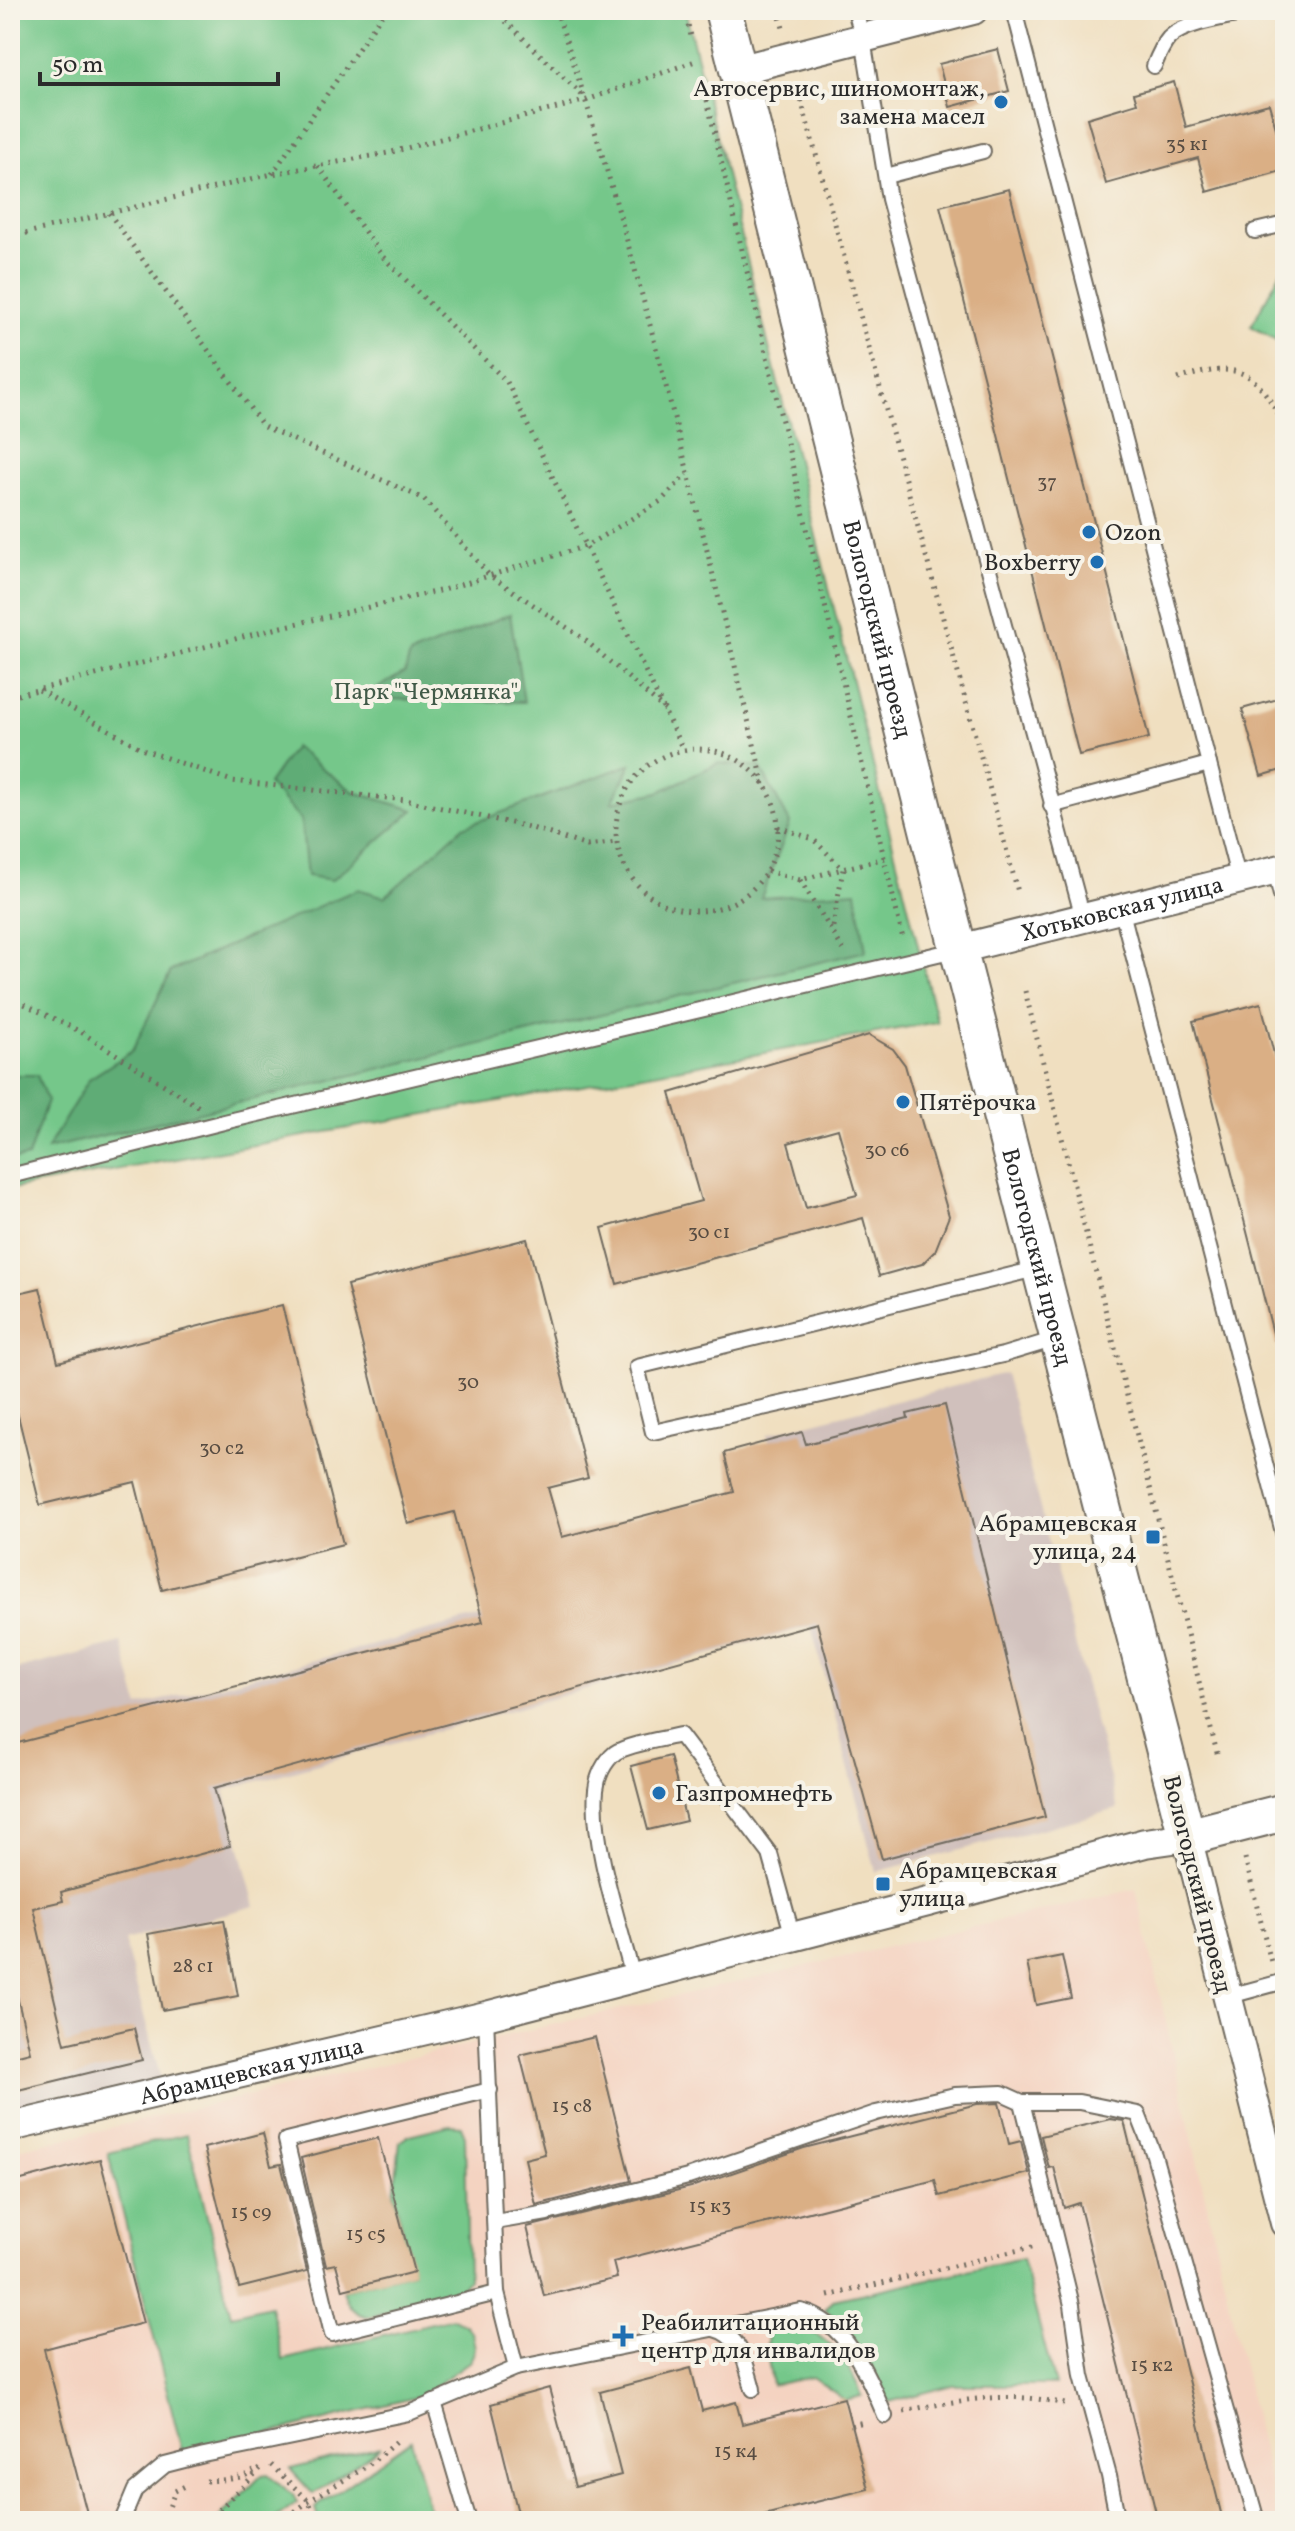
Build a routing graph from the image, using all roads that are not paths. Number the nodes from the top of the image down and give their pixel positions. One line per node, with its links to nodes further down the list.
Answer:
1 (723, 10): 8 (street, Вологодский проезд)
2 (855, 10): 6 (lane)
3 (973, 10): 6 (street)
4 (1014, 10): 13 (lane)
5 (1261, 10): 7 (lane)
6 (863, 39): 8 (street); 10 (lane)
7 (1154, 66)
8 (738, 70): 20 (street, Вологодский проезд)
9 (983, 151): 10 (lane)
10 (886, 176): 14 (lane)
11 (1285, 224): 12 (lane)
12 (1255, 231)
13 (1209, 764): 14 (lane); 16 (lane)
14 (1051, 806): 19 (lane)
15 (1280, 870): 16 (street, Хотьковская улица); 18 (lane)
16 (1239, 880): 17 (street, Хотьковская улица)
17 (1121, 908): 19 (street, Хотьковская улица); 24 (lane)
18 (1285, 911)
19 (1083, 918): 20 (street, Хотьковская улица)
20 (959, 949): 21 (lane); 22 (street, Вологодский проезд)
21 (10, 1176)
22 (1040, 1268): 23 (street, Вологодский проезд); 23 (lane)
23 (1059, 1338): 26 (street, Вологодский проезд)
24 (1285, 1540)
25 (1285, 1812): 26 (street, Абрамцевская улица)
26 (1187, 1837): 27 (street, Абрамцевская улица); 30 (street, Вологодский проезд)
27 (793, 1937): 28 (street, Абрамцевская улица); 28 (lane)
28 (633, 1977): 31 (street, Абрамцевская улица)
29 (1281, 1982): 30 (lane)
30 (1226, 1997): 35 (street, Вологодский проезд)
31 (486, 2016): 32 (lane); 34 (street, Абрамцевская улица)
32 (490, 2090): 36 (lane); 37 (lane)
33 (1022, 2102): 36 (lane); 47 (lane); 48 (lane)
34 (10, 2127)
35 (1284, 2213)
36 (495, 2222): 37 (lane)
37 (497, 2293): 41 (lane)
38 (754, 2320): 39 (lane); 40 (lane); 44 (lane)
39 (714, 2329): 40 (lane); 41 (lane)
40 (741, 2351): 42 (lane)
41 (516, 2368): 43 (lane)
42 (753, 2389)
43 (434, 2402): 45 (lane); 46 (lane)
44 (885, 2416)
45 (122, 2521)
46 (469, 2521)
47 (1118, 2521)
48 (1257, 2521)

